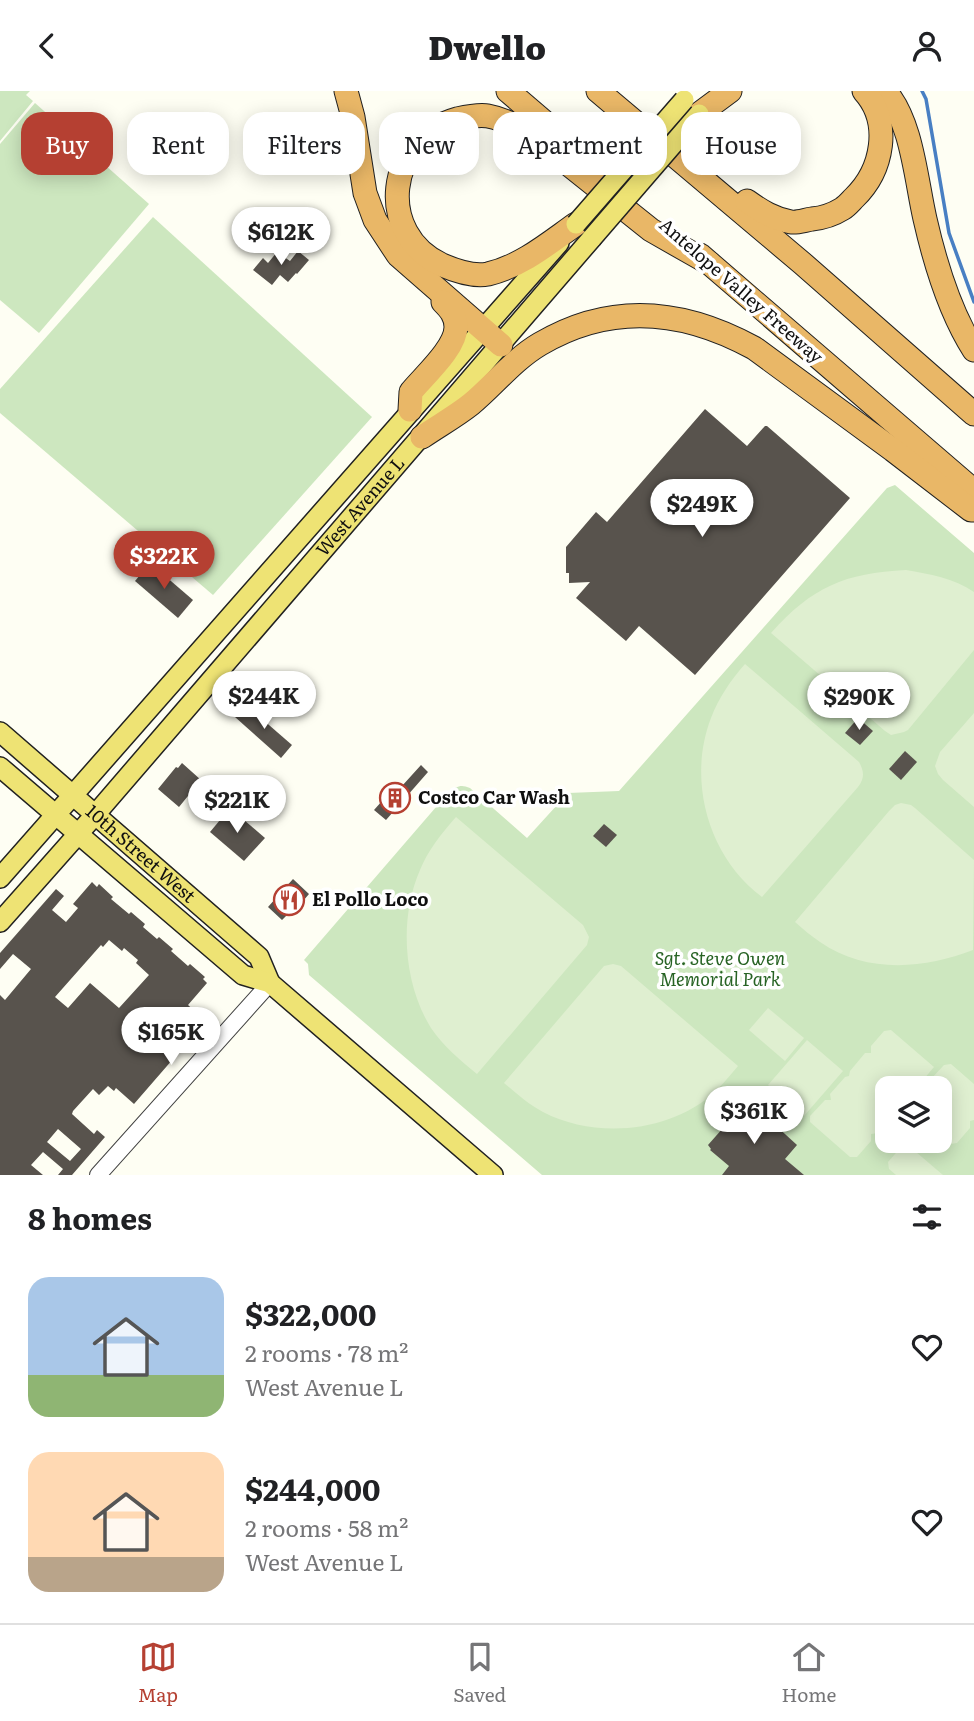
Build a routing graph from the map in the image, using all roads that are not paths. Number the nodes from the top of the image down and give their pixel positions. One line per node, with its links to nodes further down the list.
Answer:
1 (346, 91): 12 (highway)
2 (509, 91): 11 (highway, Antelope Valley Freeway)
3 (598, 91): 16 (highway)
4 (607, 91): 7 (highway)
5 (719, 91): 9 (main road, West Avenue L)
6 (730, 91): 9 (highway)
7 (864, 91)
8 (885, 91): 14 (highway)
9 (692, 102): 10 (main road, West Avenue L, bridge)
10 (584, 231): 11 (highway); 13 (main road, West Avenue L)
11 (709, 263): 18 (highway, Antelope Valley Freeway)
12 (432, 285): 13 (highway); 15 (highway)
13 (492, 337): 15 (main road, West Avenue L); 17 (main road, West Avenue L)
14 (974, 350)
15 (410, 410): 22 (main road, West Avenue L)
16 (974, 414)
17 (422, 437): 19 (highway); 24 (main road, West Avenue L)
18 (974, 491)
19 (974, 510)
20 (0, 732): 22 (main road, 10th Street West)
21 (0, 767): 23 (main road, 10th Street West)
22 (72, 796): 23 (main road, West Avenue L); 24 (main road, 10th Street West)
23 (55, 814): 25 (main road, 10th Street West); 26 (main road, West Avenue L)
24 (94, 816): 25 (main road, West Avenue L); 28 (main road, 10th Street West)
25 (78, 834): 27 (main road, West Avenue L); 28 (main road, 10th Street West)
26 (0, 878)
27 (0, 922)
28 (270, 982): 29 (street); 30 (main road, 10th Street West)
29 (98, 1175)
30 (493, 1175)

